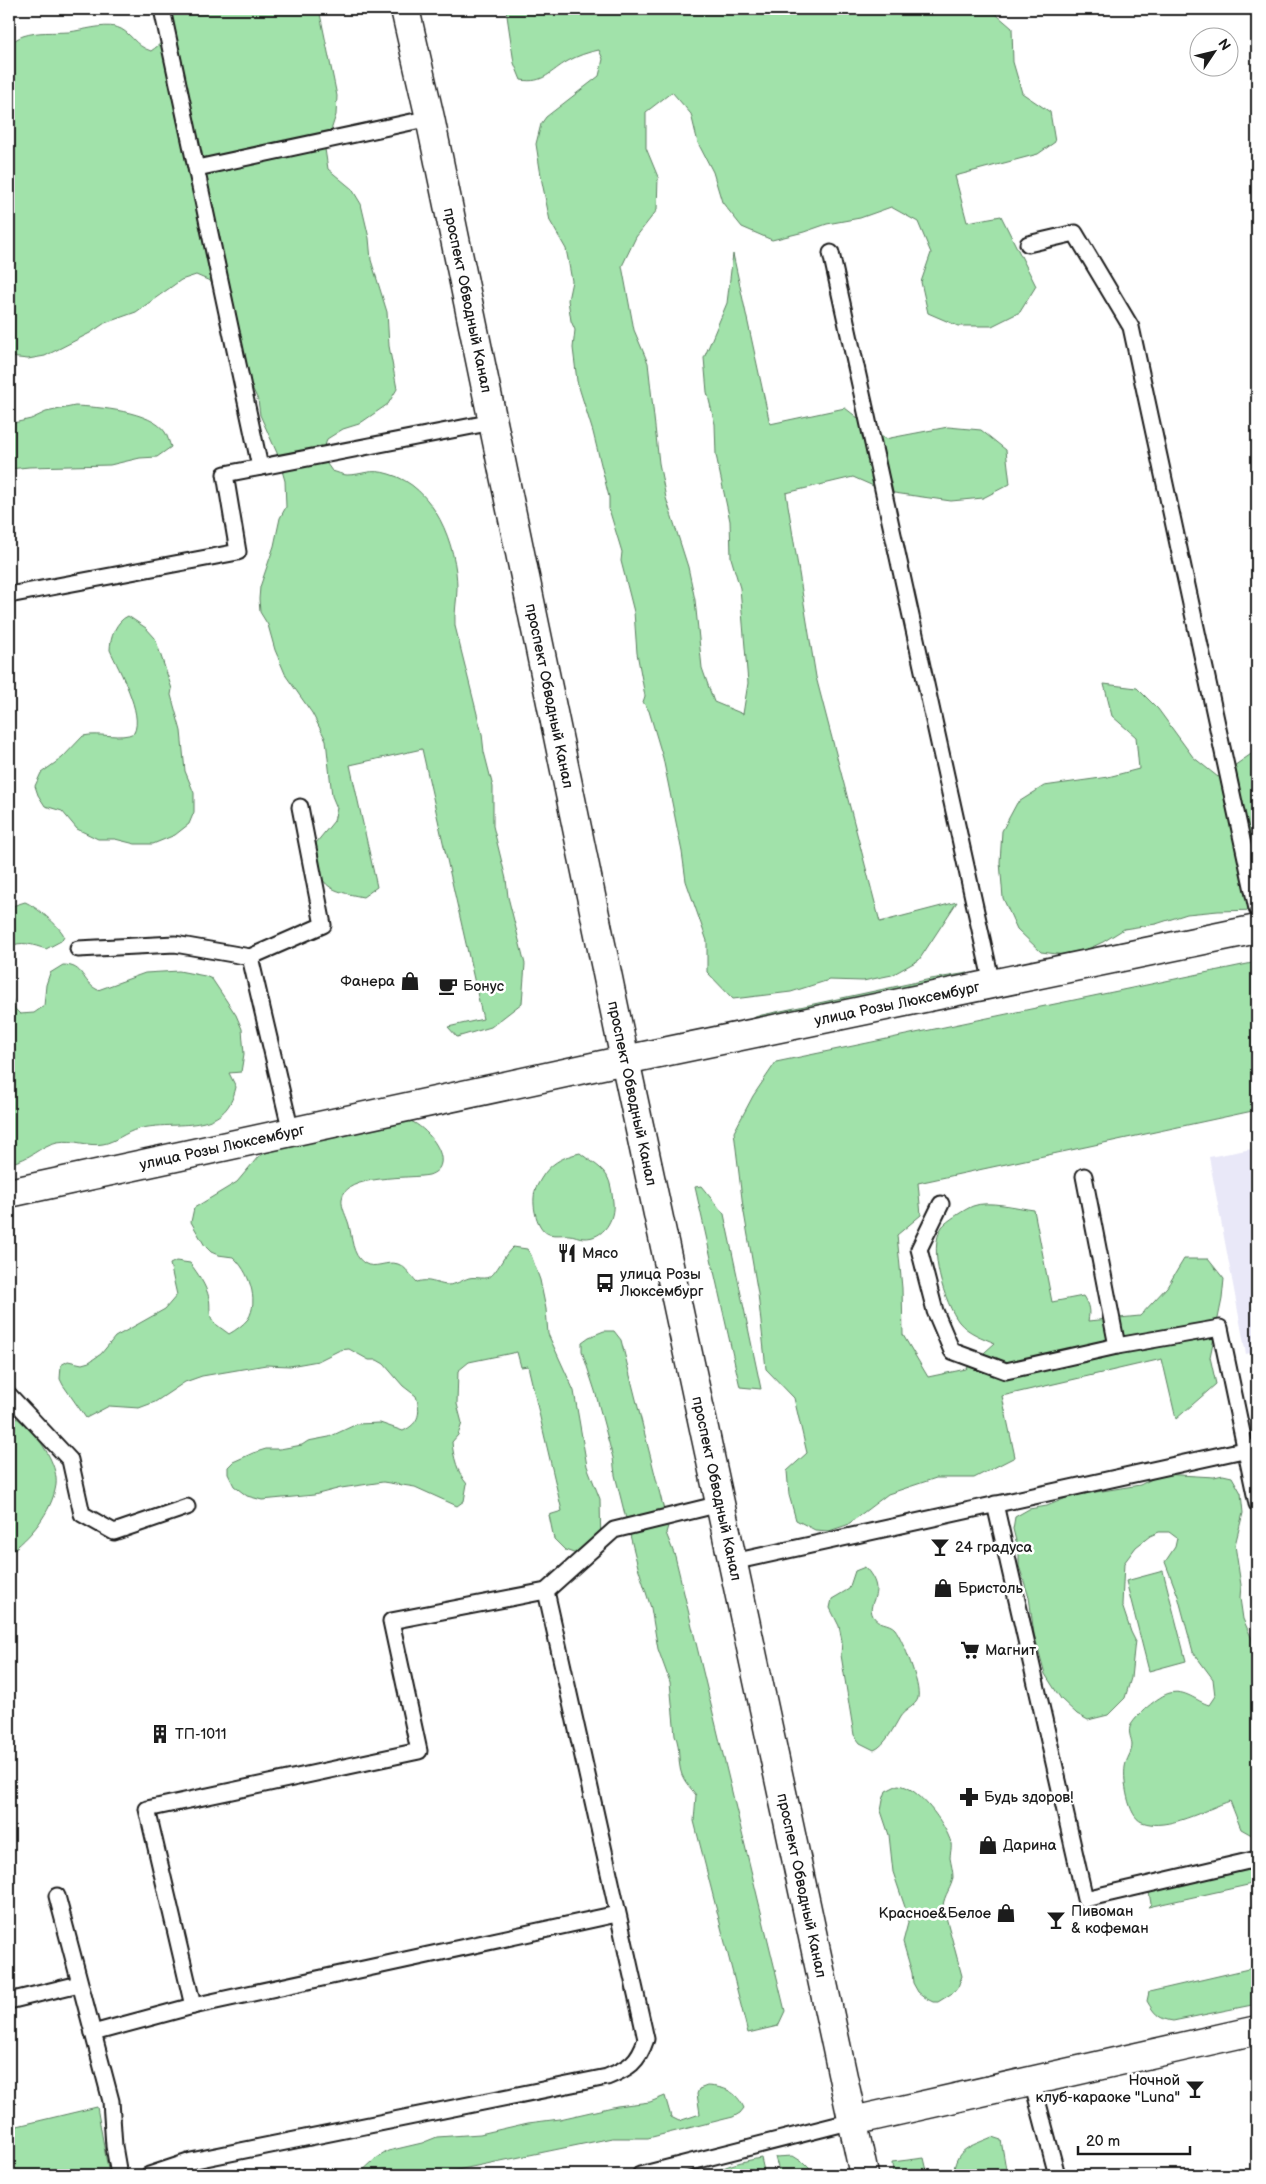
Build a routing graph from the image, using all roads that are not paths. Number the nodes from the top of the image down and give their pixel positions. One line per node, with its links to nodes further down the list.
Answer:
1 (162, 9): 4 (lane)
2 (405, 9): 3 (main road, проспект Обводный Канал)
3 (430, 118): 4 (lane); 7 (main road, проспект Обводный Канал)
4 (197, 168): 8 (lane)
5 (1028, 244): 11 (lane)
6 (831, 253): 15 (lane)
7 (493, 422): 8 (lane); 16 (main road, проспект Обводный Канал)
8 (260, 467): 9 (lane)
9 (9, 595)
10 (300, 807): 14 (lane)
11 (1257, 910)
12 (1257, 929): 15 (main road, улица Розы Люксембург)
13 (78, 949): 14 (lane)
14 (250, 957): 17 (lane)
15 (992, 984): 16 (main road, улица Розы Люксембург)
16 (625, 1060): 17 (main road, улица Розы Люксембург); 24 (main road, проспект Обводный Канал)
17 (290, 1132): 19 (main road, улица Розы Люксембург)
18 (1084, 1176): 21 (lane)
19 (9, 1192)
20 (941, 1204): 21 (lane)
21 (1117, 1346): 23 (lane)
22 (9, 1395): 27 (lane)
23 (1252, 1448): 25 (lane); 26 (lane)
24 (720, 1504): 28 (main road, проспект Обводный Канал); 29 (lane)
25 (995, 1504): 28 (lane); 30 (lane)
26 (1257, 1504)
27 (187, 1507)
28 (732, 1562): 39 (main road, проспект Обводный Канал)
29 (546, 1592): 32 (lane); 35 (lane)
30 (1257, 1859)
31 (57, 1896): 33 (lane)
32 (617, 1914): 35 (lane); 42 (lane)
33 (79, 1984): 34 (lane); 37 (lane)
34 (9, 2001)
35 (193, 2006): 37 (lane)
36 (1257, 2030): 38 (main road)
37 (93, 2033): 41 (lane)
38 (1032, 2081): 39 (main road); 45 (lane)
39 (853, 2121): 40 (lane); 44 (main road, проспект Обводный Канал)
40 (660, 2173): 43 (lane)
41 (119, 2175)
42 (150, 2175)
43 (640, 2175)
44 (864, 2175)
45 (1057, 2175)

